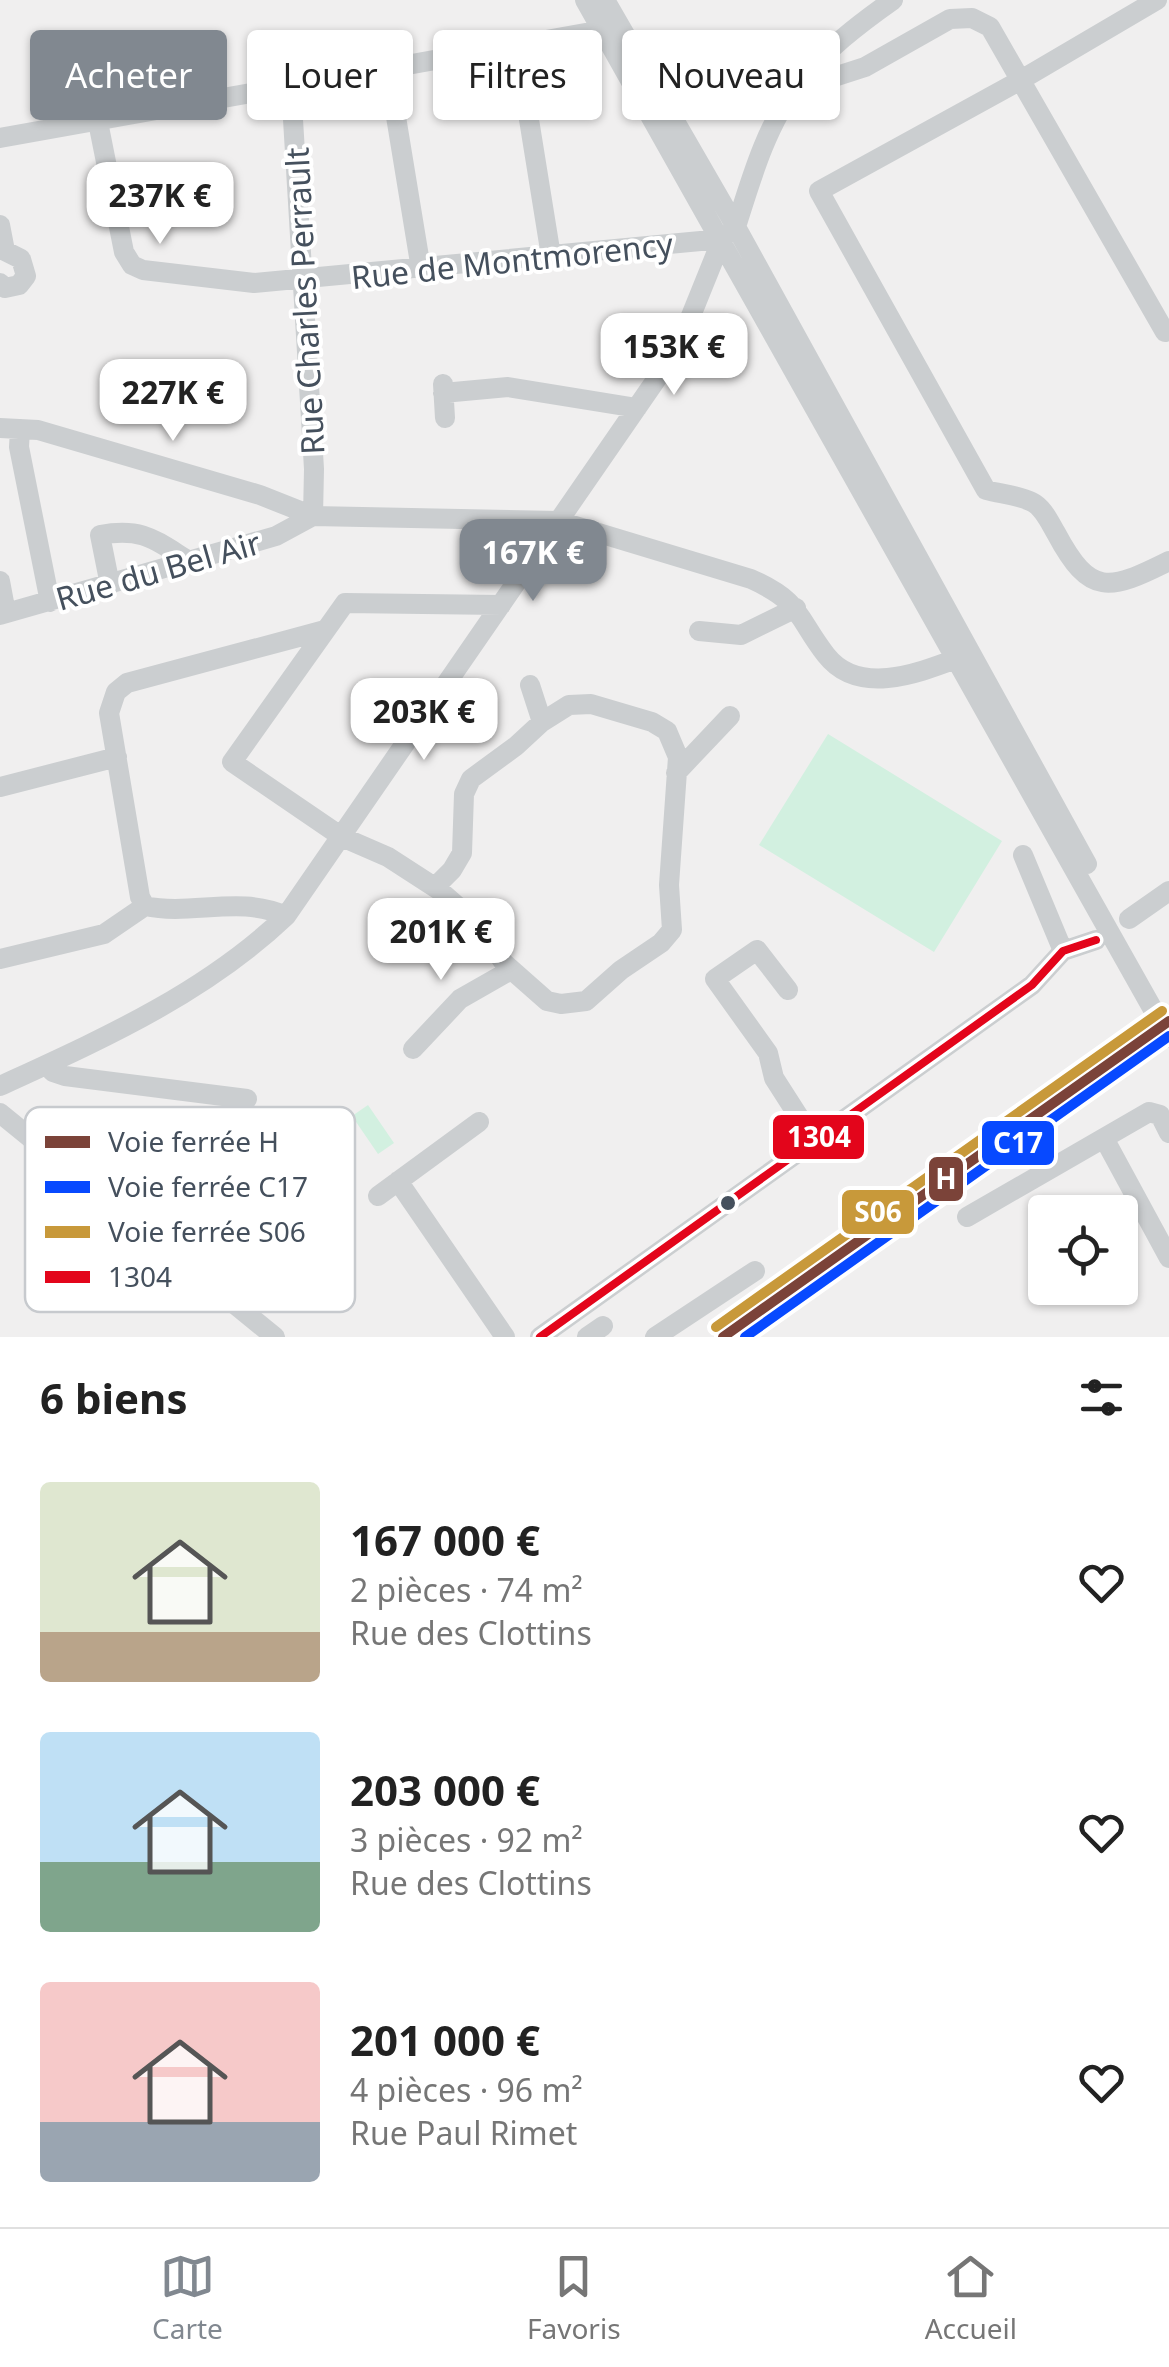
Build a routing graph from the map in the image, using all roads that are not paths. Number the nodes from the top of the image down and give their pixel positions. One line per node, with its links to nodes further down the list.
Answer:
1 (585, 0): 5 (street)
2 (604, 0): 14 (street)
3 (893, 0): 15 (street)
4 (1158, 0): 7 (street)
5 (602, 30): 16 (street)
6 (840, 74): 7 (street)
7 (1020, 80): 23 (street); 29 (street)
8 (247, 94): 12 (street)
9 (293, 120): 21 (street, Rue Charles Perrault)
10 (397, 120): 20 (street)
11 (529, 120): 19 (street)
12 (98, 122): 13 (street); 21 (street, Rue de Montmorency)
13 (0, 138)
14 (707, 176): 15 (street); 16 (street)
15 (752, 177): 16 (street)
16 (731, 223): 19 (street, Rue de Montmorency); 24 (street); 39 (street); 58 (street)
17 (0, 225): 18 (street)
18 (3, 254): 22 (street)
19 (551, 256): 20 (street, Rue de Montmorency)
20 (421, 269): 21 (street, Rue de Montmorency)
21 (303, 280): 27 (street, Rue Charles Perrault)
22 (0, 283)
23 (1168, 334)
24 (637, 408): 25 (street); 28 (street)
25 (446, 418)
26 (10, 429): 27 (street); 33 (street)
27 (313, 516): 28 (street); 30 (street, Rue du Bel Air)
28 (558, 521): 34 (street); 35 (street)
29 (1169, 561)
30 (189, 562): 32 (street, Rue du Bel Air); 32 (street)
31 (0, 581): 36 (street)
32 (110, 585): 33 (street, Rue du Bel Air)
33 (50, 602): 36 (street, Rue du Bel Air)
34 (501, 605): 37 (street); 46 (street)
35 (796, 608): 38 (street); 39 (street)
36 (3, 614)
37 (326, 630): 43 (street); 46 (street)
38 (698, 631)
39 (956, 659): 58 (street)
40 (530, 685): 42 (street)
41 (730, 716): 44 (street)
42 (542, 722): 44 (street); 48 (street)
43 (116, 757): 45 (street); 50 (street)
44 (676, 773): 56 (street)
45 (0, 787)
46 (342, 837): 48 (street); 51 (street)
47 (1023, 855): 54 (street)
48 (435, 887): 56 (street)
49 (1169, 890): 52 (street)
50 (145, 906): 51 (street); 55 (street)
51 (286, 916): 62 (street)
52 (1129, 919)
53 (1096, 940): 54 (street)
54 (1063, 951): 70 (street)
55 (0, 959)
56 (511, 970): 61 (street)
57 (788, 990): 70 (street)
58 (1150, 993): 59 (street); 60 (street)
59 (1169, 1015)
60 (1169, 1038)
61 (413, 1049)
62 (46, 1064): 63 (street); 64 (street)
63 (0, 1086)
64 (247, 1099)
65 (0, 1112): 67 (street)
66 (480, 1122): 71 (street)
67 (25, 1132)
68 (1169, 1133): 69 (street)
69 (1104, 1140): 73 (street); 74 (street)
70 (815, 1142): 79 (street)
71 (398, 1181): 72 (street); 78 (street)
72 (378, 1196)
73 (967, 1218)
74 (1169, 1258)
75 (755, 1271): 80 (street)
76 (255, 1330): 77 (street)
77 (276, 1337)
78 (506, 1337)
79 (540, 1337)
80 (655, 1337)

